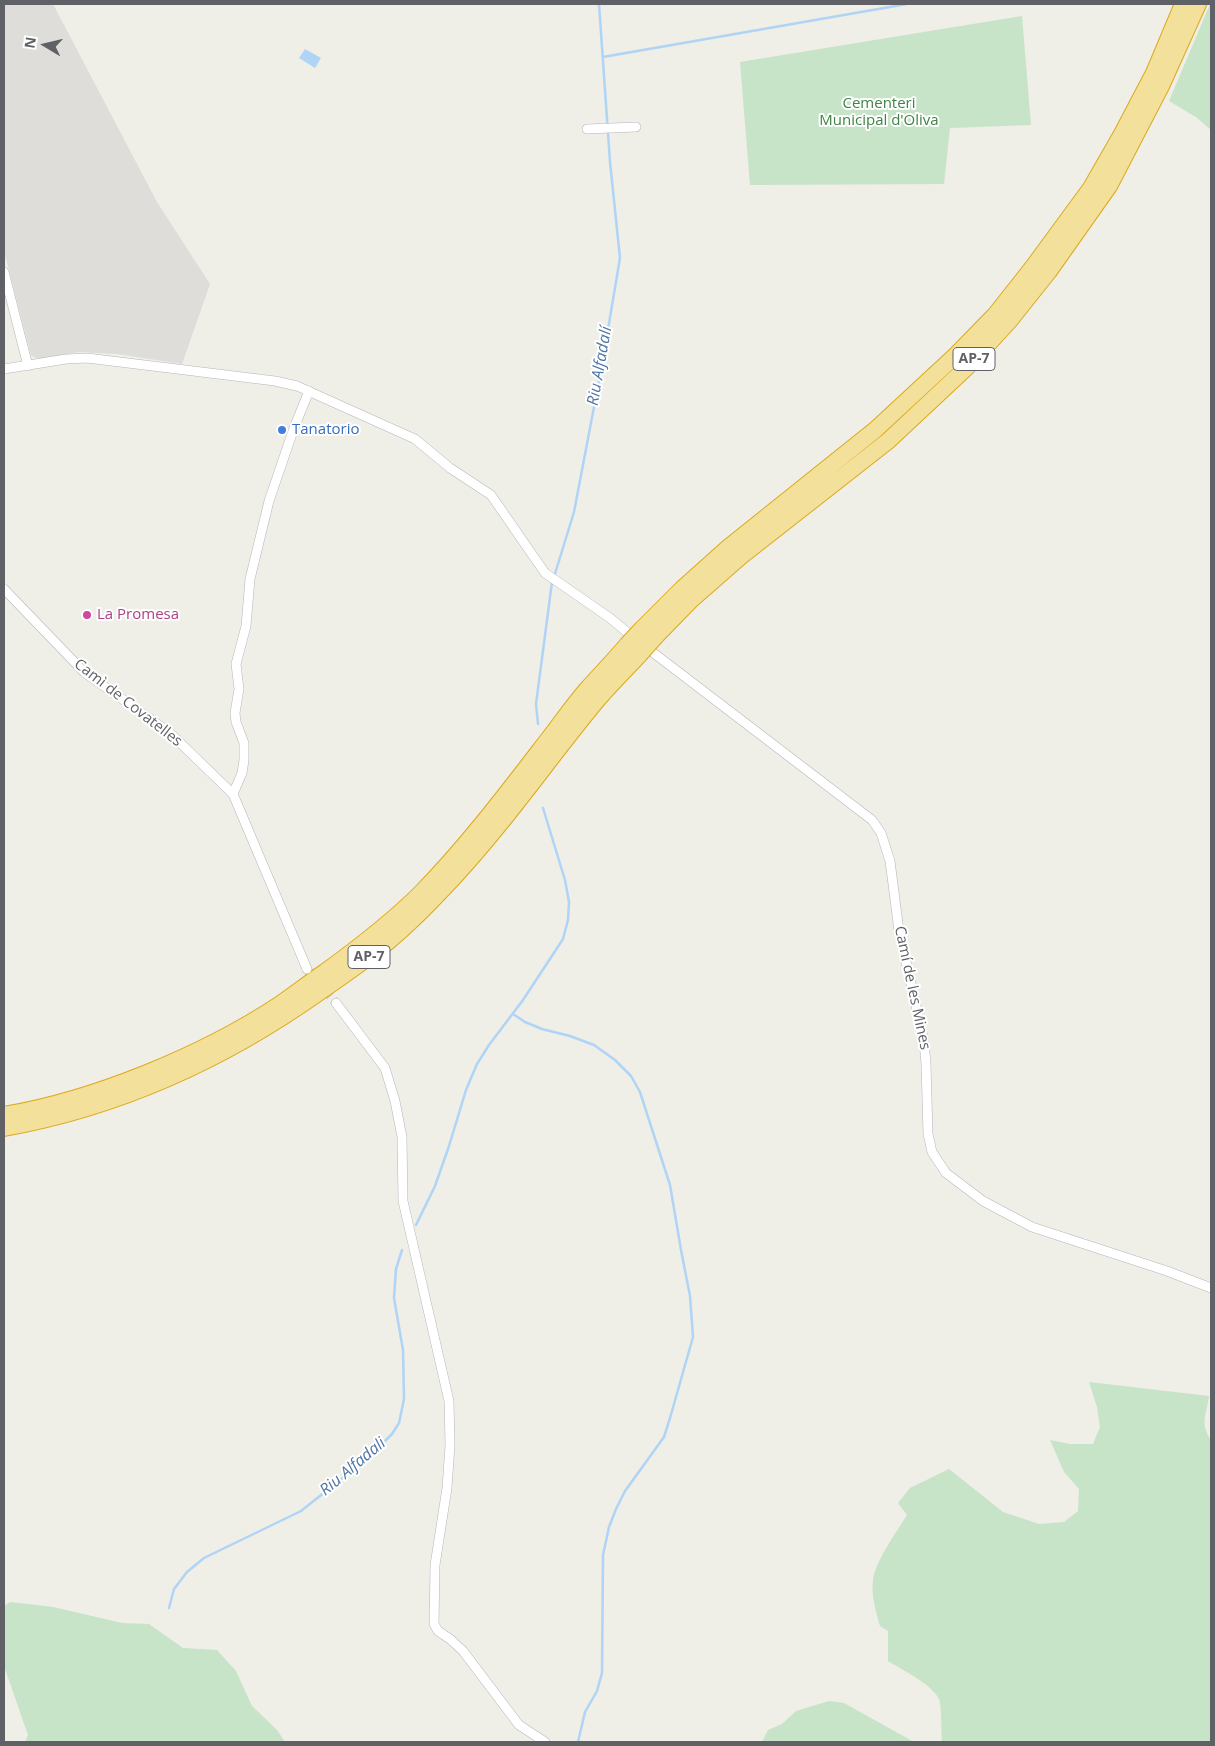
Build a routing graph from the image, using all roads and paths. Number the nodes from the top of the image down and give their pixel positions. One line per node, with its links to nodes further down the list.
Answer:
1 (1183, 4): 10 (highway, AP-7)
2 (1198, 4): 10 (highway, AP-7)
3 (636, 127): 4 (street)
4 (591, 129)
5 (4, 272): 6 (street)
6 (28, 366): 7 (street); 8 (street)
7 (4, 369)
8 (309, 391): 10 (street, Camí de les Mines); 11 (street)
9 (4, 589): 11 (street, Camì de Covatelles)
10 (641, 642): 14 (highway, AP-7); 15 (highway, AP-7); 16 (street, Camí de les Mines)
11 (233, 794): 12 (street)
12 (307, 969)
13 (336, 1003): 17 (street)
14 (4, 1115)
15 (4, 1128)
16 (1211, 1288)
17 (544, 1742)

